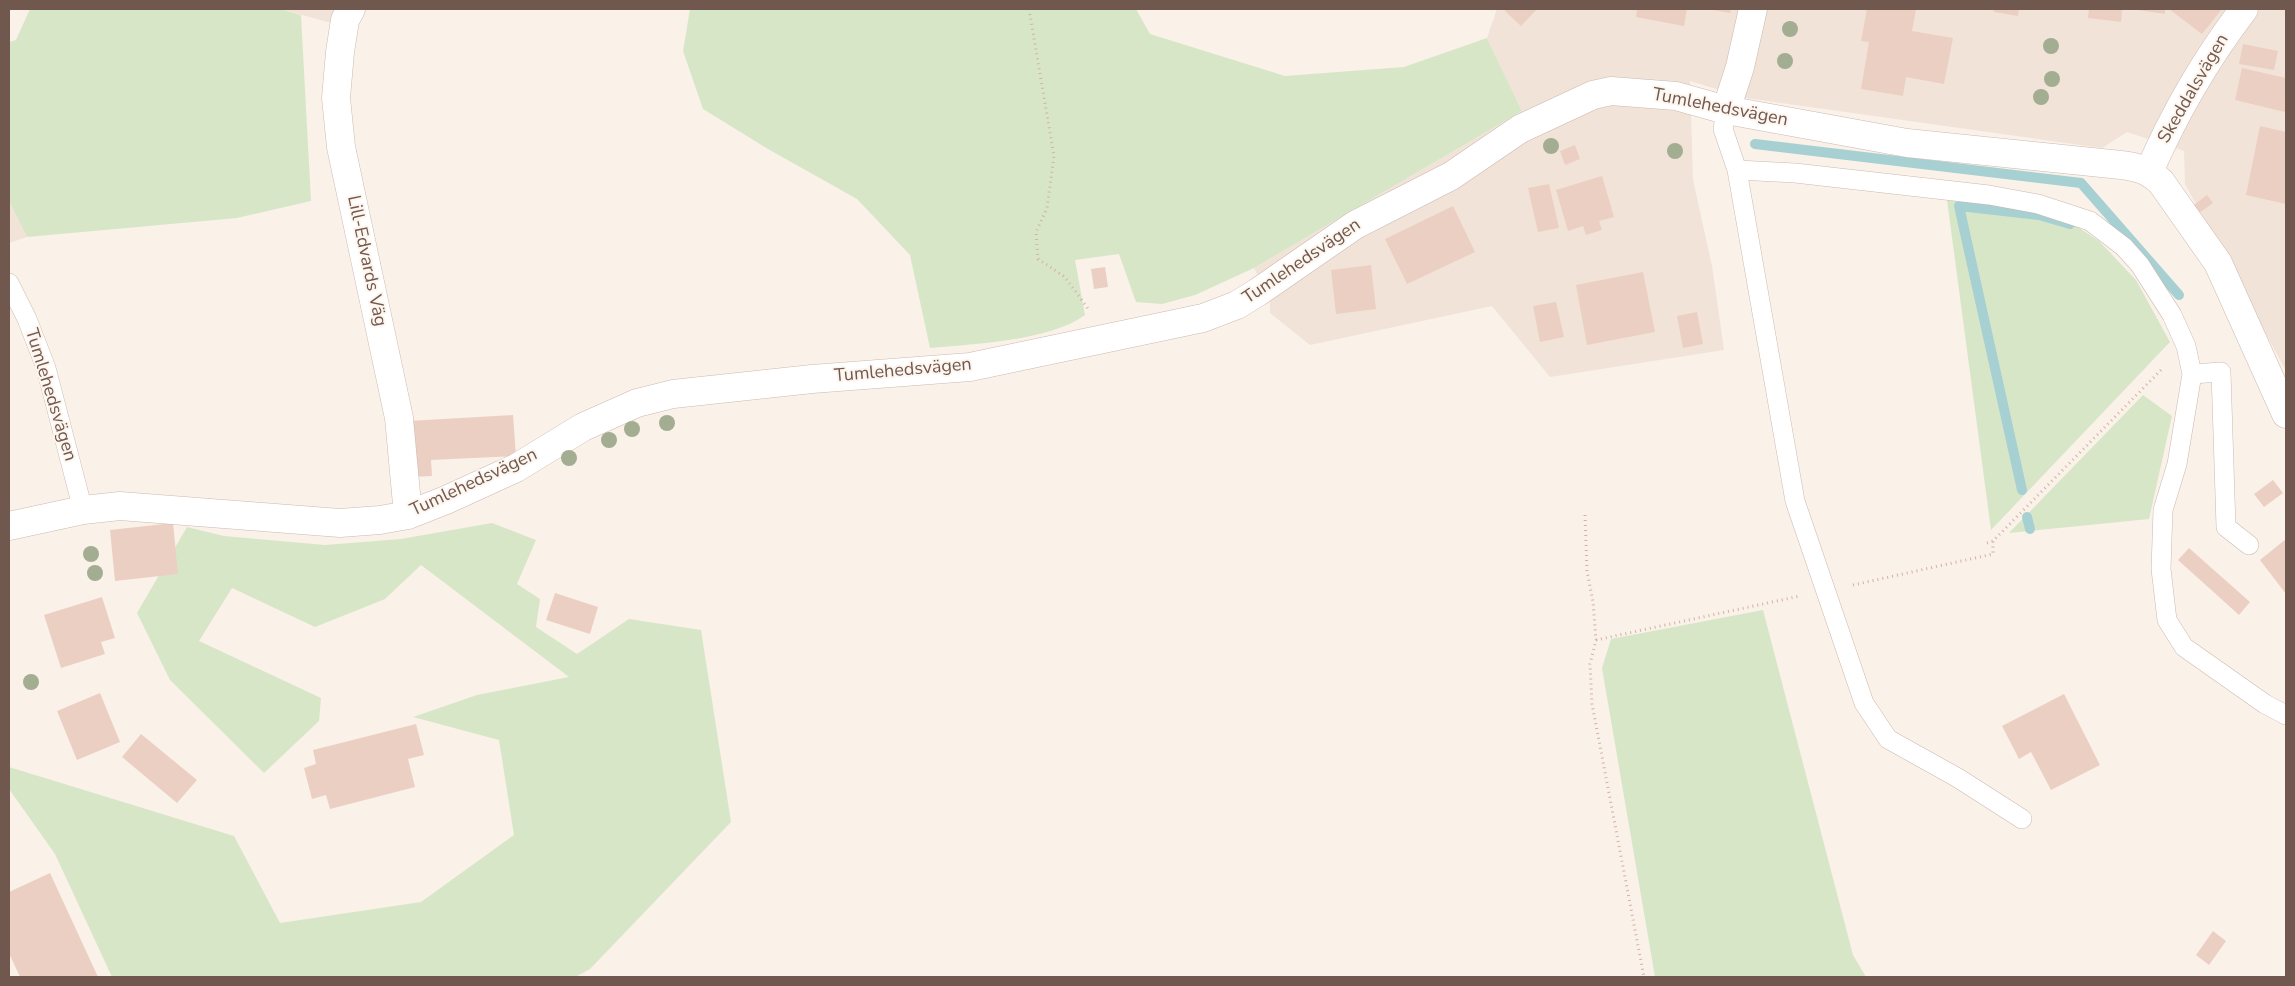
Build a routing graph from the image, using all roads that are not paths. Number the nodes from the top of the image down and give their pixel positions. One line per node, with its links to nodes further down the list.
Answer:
1 (351, 9): 11 (street, Lill-Edvards Väg)
2 (1753, 9): 4 (street)
3 (2244, 9): 6 (street, Skeddalsvägen)
4 (1726, 110): 5 (lane); 6 (street, Tumlehedsvägen); 11 (street, Tumlehedsvägen)
5 (1737, 170): 8 (lane); 15 (lane)
6 (2149, 172): 9 (street)
7 (9, 283): 10 (lane, Tumlehedsvägen)
8 (2192, 374): 13 (lane); 14 (lane)
9 (2286, 414)
10 (83, 510): 11 (street, Tumlehedsvägen); 12 (street, Tumlehedsvägen)
11 (408, 515)
12 (9, 526)
13 (2249, 545)
14 (2286, 715)
15 (2022, 819)

